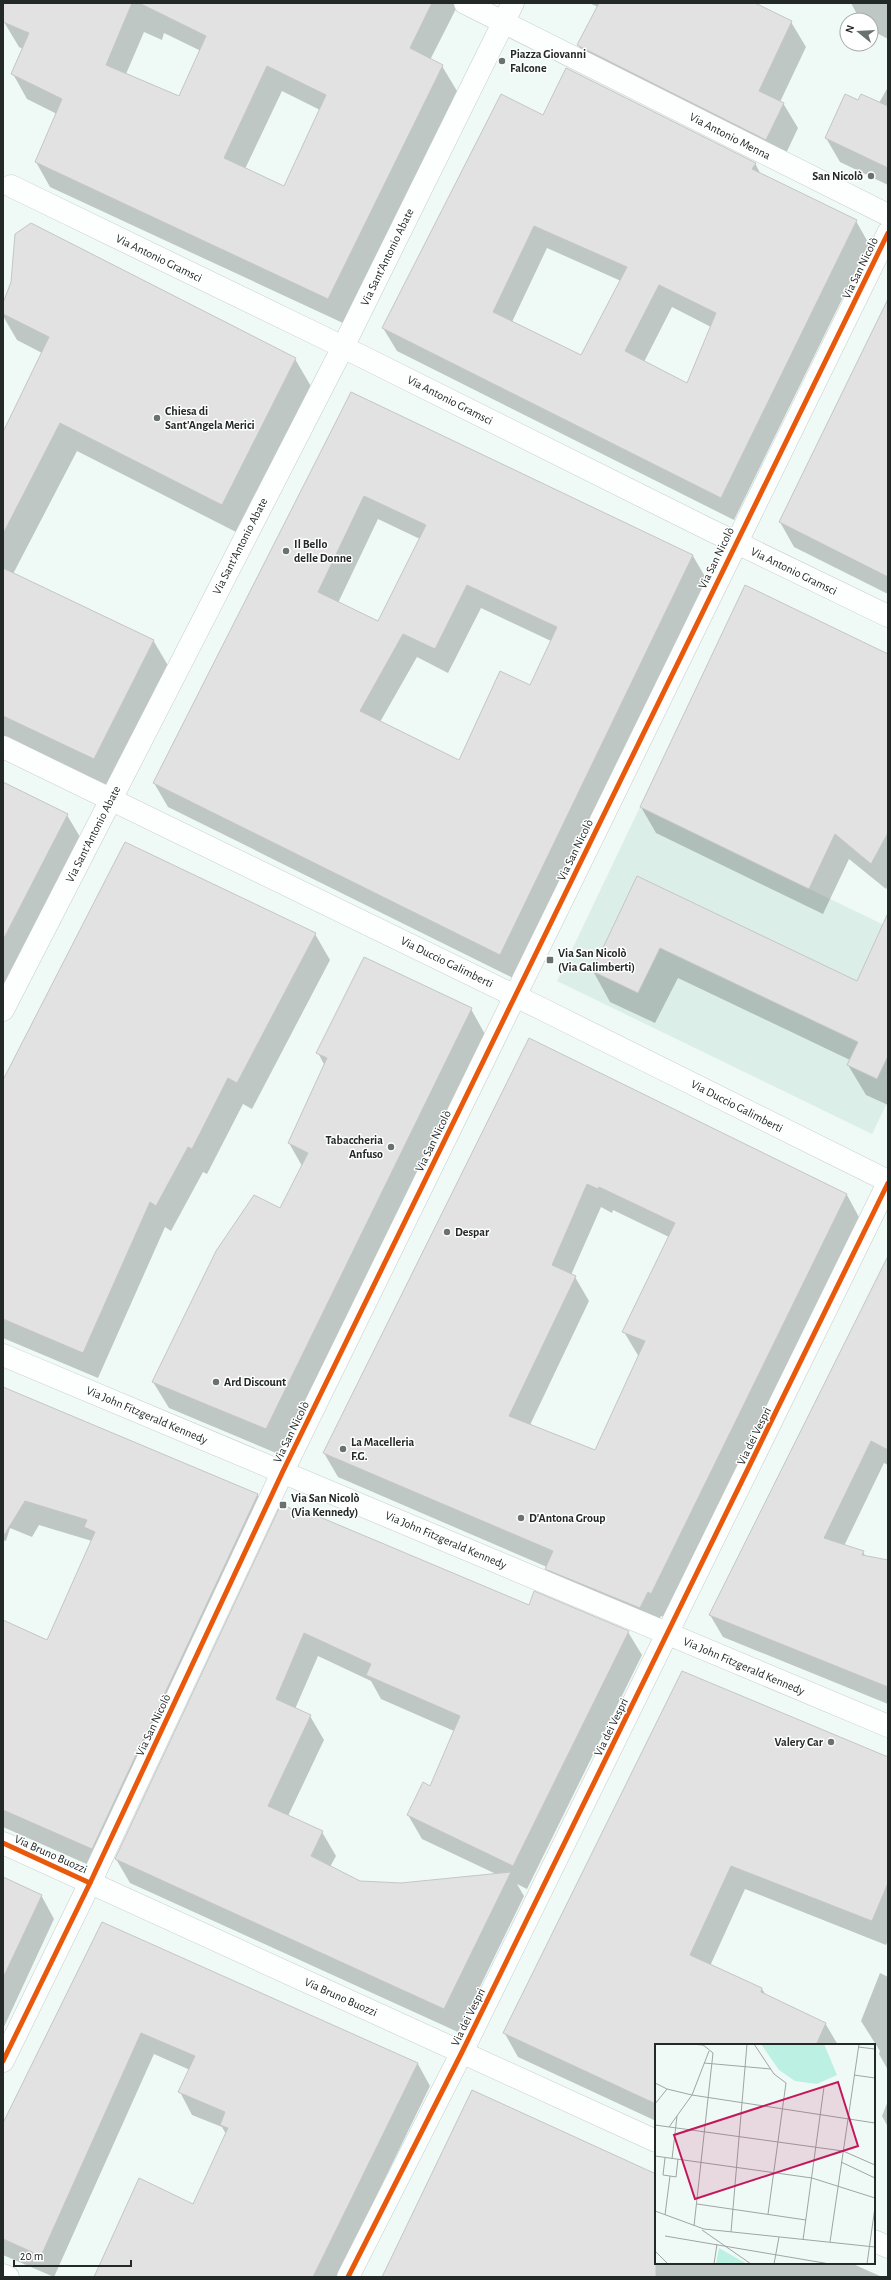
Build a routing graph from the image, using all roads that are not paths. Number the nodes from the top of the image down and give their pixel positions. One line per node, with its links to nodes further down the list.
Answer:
1 (465, 3): 3 (street, Via Antonio Menna)
2 (513, 3): 3 (street, Via Sant'Antonio Abate)
3 (503, 22): 5 (street, Via Antonio Menna); 7 (street, Via Sant'Antonio Abate)
4 (11, 186): 7 (street, Via Antonio Gramsci)
5 (888, 215)
6 (888, 233): 8 (street, Via San Nicolò)
7 (343, 347): 8 (street, Via Antonio Gramsci); 11 (street, Via Sant'Antonio Abate)
8 (735, 542): 9 (street, Via Antonio Gramsci); 12 (street, Via San Nicolò)
9 (888, 616)
10 (3, 747): 11 (street, Via Duccio Galimberti)
11 (110, 799): 12 (street, Via Duccio Galimberti); 13 (street, Via Sant'Antonio Abate)
12 (516, 996): 14 (street, Via Duccio Galimberti); 16 (street, Via San Nicolò)
13 (3, 1010)
14 (888, 1182): 17 (street, Via dei Vespri)
15 (3, 1355): 16 (street, Via John Fitzgerald Kennedy)
16 (283, 1471): 17 (street, Via John Fitzgerald Kennedy); 20 (street, Via San Nicolò)
17 (668, 1634): 18 (street, Via John Fitzgerald Kennedy); 21 (street, Via dei Vespri)
18 (888, 1726)
19 (3, 1843): 20 (street, Via Bruno Buozzi)
20 (90, 1883): 21 (street, Via Bruno Buozzi); 22 (street, Via San Nicolò)
21 (462, 2052): 23 (street, Via Bruno Buozzi); 28 (street, Via dei Vespri)
22 (3, 2062)
23 (655, 2141)
24 (875, 2241): 25 (street)
25 (888, 2247)
26 (3, 2275): 27 (street)
27 (8, 2277)
28 (348, 2277)

